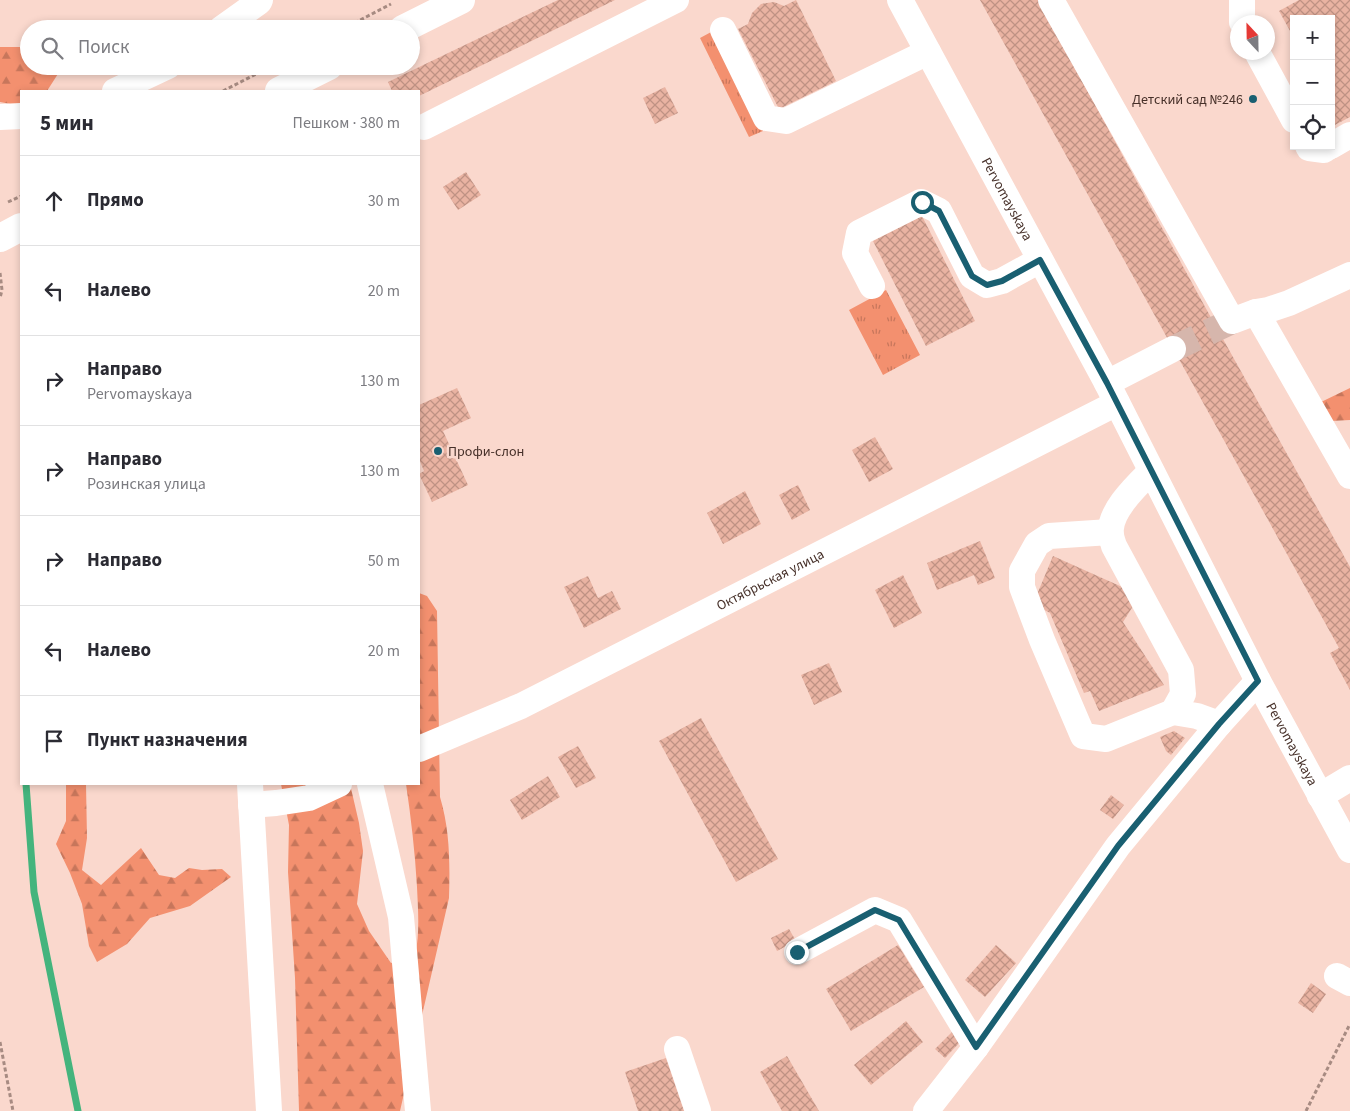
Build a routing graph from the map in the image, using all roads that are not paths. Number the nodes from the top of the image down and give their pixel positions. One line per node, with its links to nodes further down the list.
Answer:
1 (233, 0): 9 (street)
2 (260, 0): 10 (street)
3 (461, 0): 11 (main road)
4 (676, 0): 22 (street)
5 (900, 0): 13 (street, Pervomayskaya)
6 (1051, 0): 30 (street)
7 (1242, 0): 8 (street)
8 (1242, 15)
9 (226, 20)
10 (234, 20)
11 (420, 21)
12 (723, 30): 13 (street)
13 (928, 52): 27 (street, Pervomayskaya)
14 (1260, 60): 19 (street)
15 (149, 75): 18 (street)
16 (294, 75): 17 (main road)
17 (271, 81)
18 (117, 90)
19 (1290, 113)
20 (20, 116): 21 (street)
21 (0, 117)
22 (424, 127)
23 (1350, 135): 24 (street)
24 (1335, 144)
25 (20, 228): 26 (main road)
26 (0, 238)
27 (1040, 260): 29 (street); 32 (street, Pervomayskaya)
28 (1350, 275): 30 (street)
29 (872, 286)
30 (1256, 312): 33 (street)
31 (1173, 349): 32 (street, Октябрьская улица)
32 (1112, 393): 34 (street, Pervomayskaya); 40 (street, Октябрьская улица)
33 (1340, 437): 35 (street)
34 (1151, 471): 36 (street); 37 (street, Pervomayskaya)
35 (1350, 476)
36 (1110, 532): 38 (street); 38 (street)
37 (1258, 681): 39 (street); 45 (street, Pervomayskaya)
38 (1173, 712): 39 (street)
39 (1219, 724): 48 (street)
40 (420, 749)
41 (1350, 778): 45 (street)
42 (337, 785): 44 (street)
43 (370, 785): 51 (street)
44 (250, 794): 50 (street)
45 (1320, 796): 46 (street, Pervomayskaya)
46 (1350, 850)
47 (797, 952): 48 (street)
48 (976, 1047): 53 (street)
49 (677, 1049): 52 (street)
50 (269, 1111)
51 (418, 1111)
52 (698, 1111)
53 (926, 1111)

